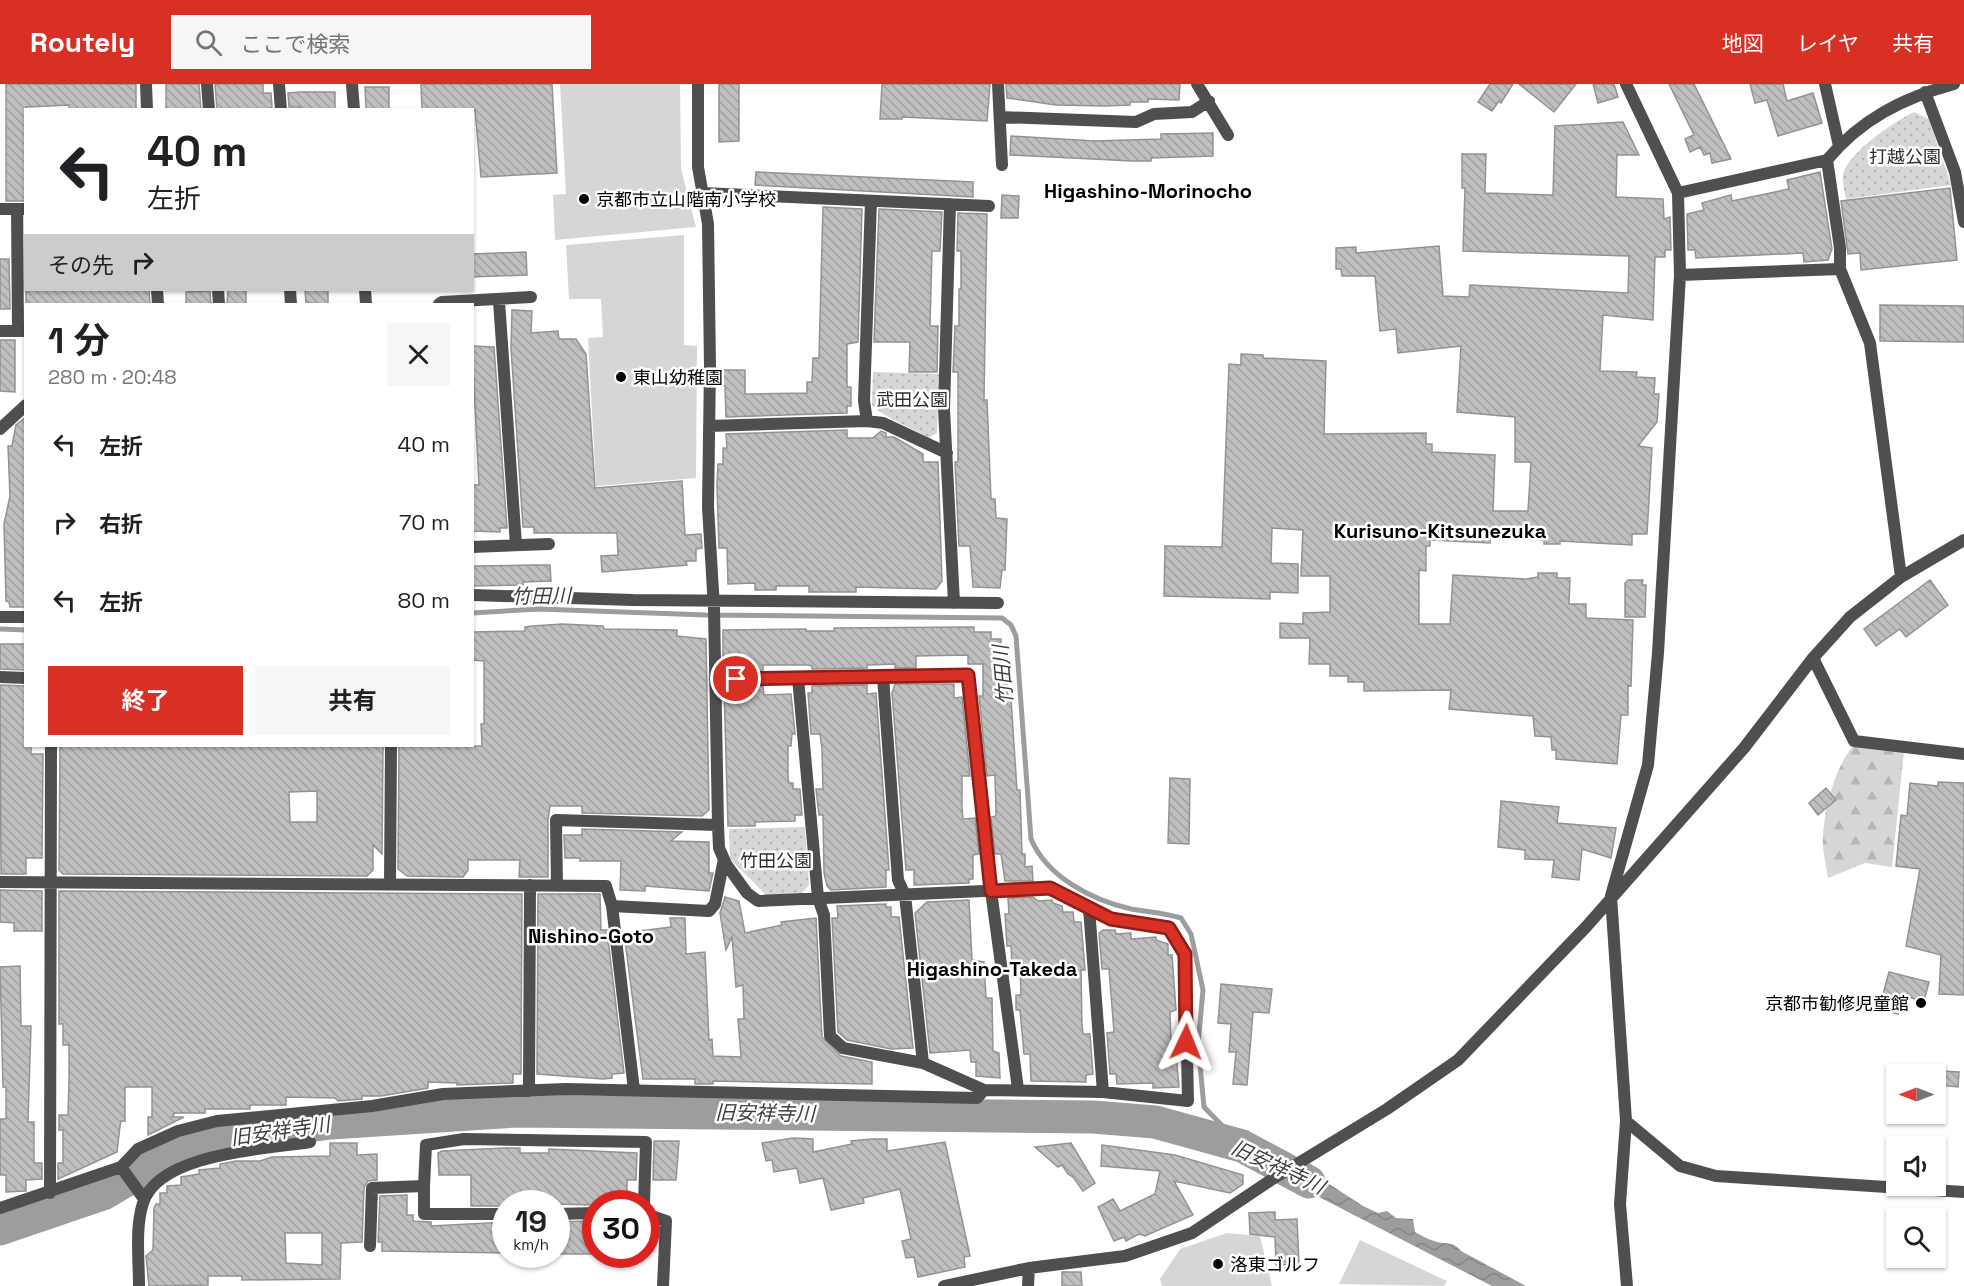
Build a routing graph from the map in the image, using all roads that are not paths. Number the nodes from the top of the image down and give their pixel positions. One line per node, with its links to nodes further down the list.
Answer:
1 (146, 84): 13 (street)
2 (207, 84): 14 (street)
3 (279, 84): 15 (street)
4 (352, 84): 16 (street)
5 (698, 84): 22 (street)
6 (998, 84): 17 (street)
7 (1197, 84): 12 (street)
8 (1626, 84): 23 (street)
9 (1825, 84): 19 (street)
10 (1954, 84): 11 (street)
11 (1925, 92): 19 (street); 29 (street)
12 (1209, 101): 17 (street); 18 (street)
13 (147, 108)
14 (209, 108)
15 (280, 108)
16 (354, 108)
17 (1000, 117): 21 (street)
18 (1228, 135)
19 (1839, 146): 20 (street)
20 (1827, 160): 23 (street); 30 (street)
21 (1002, 165)
22 (702, 193): 24 (street); 39 (street)
23 (1678, 193): 31 (street)
24 (871, 201): 25 (street); 38 (street)
25 (950, 204): 26 (street); 41 (street)
26 (988, 206)
27 (0, 209): 28 (street)
28 (21, 209): 36 (street)
29 (1964, 222)
30 (1840, 269): 31 (street); 46 (street)
31 (1680, 275): 71 (street)
32 (531, 297): 33 (street)
33 (499, 300): 34 (street); 44 (street)
34 (440, 303)
35 (0, 331): 36 (street)
36 (22, 331)
37 (24, 407): 40 (street)
38 (867, 421): 39 (street); 41 (street)
39 (709, 426): 50 (street)
40 (0, 429)
41 (947, 453): 48 (street)
42 (1964, 540): 46 (street)
43 (549, 544): 44 (street)
44 (516, 545): 45 (street)
45 (474, 547)
46 (1901, 577): 53 (street)
47 (474, 595): 50 (street)
48 (954, 603): 49 (street); 50 (street)
49 (998, 603)
50 (714, 604): 58 (street)
51 (0, 617): 52 (street)
52 (24, 617)
53 (1813, 658): 61 (street); 71 (street)
54 (0, 677): 56 (street)
55 (883, 677): 57 (street); 69 (street); 70 (street)
56 (24, 678)
57 (798, 678): 58 (street); 72 (street)
58 (715, 679): 62 (street)
59 (51, 747): 65 (street)
60 (391, 747): 66 (street)
61 (1964, 754)
62 (717, 825): 63 (street); 68 (street)
63 (724, 859): 72 (street); 73 (street)
64 (0, 882): 65 (street)
65 (51, 882): 66 (street); 87 (street)
66 (390, 884): 67 (street)
67 (530, 885): 68 (street); 79 (street)
68 (557, 886): 73 (street)
69 (991, 891): 70 (street); 74 (street); 76 (street)
70 (904, 895): 72 (street); 75 (street)
71 (1611, 896): 81 (street); 93 (street)
72 (818, 898): 75 (street)
73 (612, 906): 77 (street)
74 (1089, 908): 80 (street); 80 (street)
75 (923, 1063): 78 (street)
76 (1018, 1089): 78 (street); 80 (street)
77 (634, 1090): 78 (street); 79 (street)
78 (984, 1090)
79 (529, 1091): 83 (street)
80 (1103, 1092)
81 (1626, 1121): 86 (street); 98 (street)
82 (310, 1143): 88 (street)
83 (122, 1168): 87 (street); 88 (street)
84 (424, 1186): 85 (street); 90 (street); 92 (street)
85 (644, 1190)
86 (1964, 1192)
87 (50, 1193): 89 (street)
88 (144, 1199): 94 (street)
89 (0, 1208)
90 (492, 1214)
91 (660, 1219): 95 (street)
92 (370, 1246)
93 (1029, 1269): 96 (street); 97 (street)
94 (139, 1286)
95 (663, 1286)
96 (944, 1286)
97 (1028, 1286)
98 (1627, 1286)

